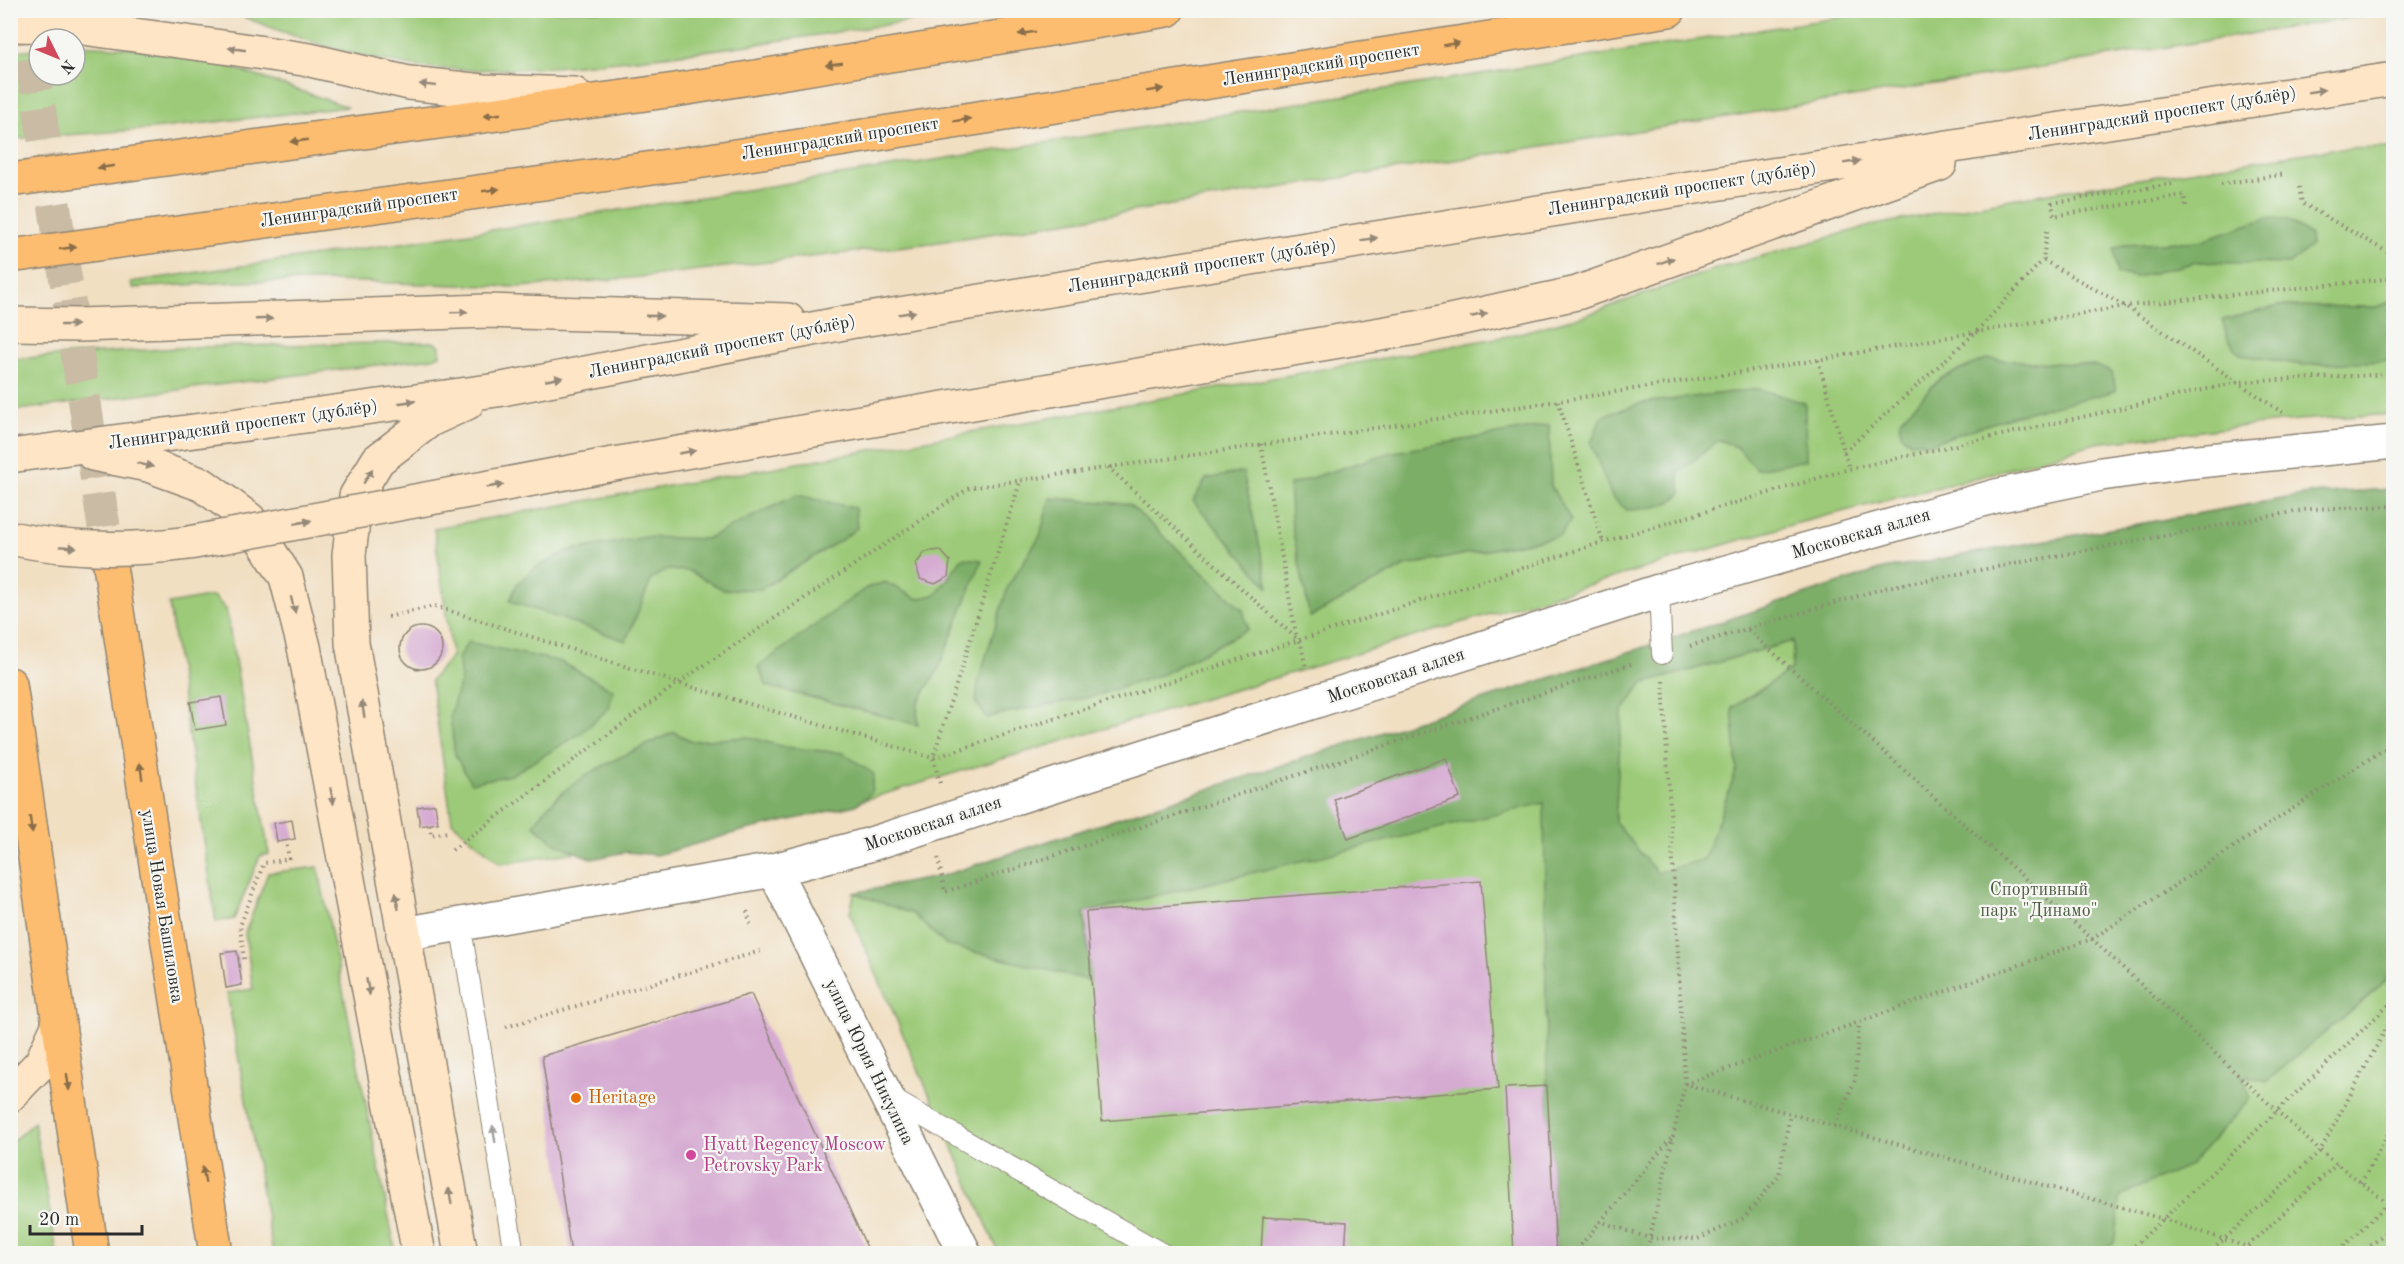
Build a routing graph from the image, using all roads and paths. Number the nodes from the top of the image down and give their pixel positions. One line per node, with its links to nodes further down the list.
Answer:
1 (1167, 10): 5 (main road, one-way to 5)
2 (1669, 10): 14 (main road, Ленинградский проспект, one-way to 2)
3 (10, 25): 5 (main road, one-way to 3)
4 (2394, 79): 6 (main road, Ленинградский проспект (дублёр), one-way to 4)
5 (675, 90): 8 (main road, one-way to 8)
6 (2029, 134): 19 (main road, Ленинградский проспект (дублёр), one-way to 6); 36 (main road, one-way to 6, bridge)
7 (2285, 174): 10 (path)
8 (10, 180)
9 (2172, 184): 12 (path)
10 (2222, 184)
11 (2299, 187): 15 (path)
12 (2186, 206)
13 (2047, 231): 16 (path)
14 (10, 256)
15 (2394, 256)
16 (2043, 260): 18 (path); 21 (path)
17 (2394, 278): 18 (path)
18 (2125, 306): 21 (path); 24 (path)
19 (849, 322): 20 (main road, one-way to 19); 25 (main road, Ленинградский проспект (дублёр), one-way to 19)
20 (10, 324)
21 (1975, 333): 22 (path); 31 (path)
22 (1818, 360): 26 (path); 31 (path)
23 (2394, 374): 24 (path)
24 (2239, 382): 27 (path); 34 (path)
25 (497, 390): 30 (main road, Ленинградский проспект (дублёр), one-way to 25); 58 (main road, one-way to 25)
26 (1558, 401): 29 (path); 37 (path)
27 (2290, 418)
28 (2394, 442): 39 (street, Московская аллея)
29 (1261, 444): 33 (path); 42 (path)
30 (67, 449): 32 (main road, Ленинградский проспект (дублёр)); 88 (main road, one-way to 88)
31 (1844, 452): 34 (path)
32 (10, 456)
33 (1108, 466): 35 (path); 42 (path)
34 (1849, 469): 37 (path)
35 (1021, 478): 45 (path); 48 (path)
36 (10, 538)
37 (1603, 542): 42 (path)
38 (109, 559): 87 (main road, улица Новая Башиловка, one-way to 38)
39 (1659, 591): 43 (lane); 54 (street, Московская аллея)
40 (388, 617): 45 (path)
41 (1747, 629): 59 (path)
42 (1297, 639): 44 (path); 48 (path)
43 (1662, 654): 67 (path)
44 (1308, 674)
45 (678, 683): 48 (path); 53 (path)
46 (10, 684): 65 (main road, one-way to 65)
47 (2394, 743): 59 (path)
48 (933, 758): 49 (path)
49 (942, 787)
50 (429, 825): 51 (path)
51 (448, 832)
52 (286, 841): 61 (path)
53 (452, 850)
54 (774, 870): 56 (street, Московская аллея); 69 (street, улица Юрия Никулина)
55 (746, 907): 57 (path)
56 (460, 922): 58 (street, Московская аллея); 90 (lane, one-way to 56)
57 (751, 927)
58 (403, 934): 89 (main road, one-way to 58)
59 (2092, 939): 64 (path); 70 (path)
60 (764, 950): 66 (path)
61 (238, 959)
62 (2394, 1000): 70 (path)
63 (2394, 1014): 75 (path)
64 (1859, 1023): 67 (path); 73 (path)
65 (60, 1024): 68 (main road); 86 (main road, one-way to 86)
66 (505, 1027)
67 (1685, 1084): 71 (path); 74 (path)
68 (10, 1095)
69 (886, 1095): 91 (street, улица Юрия Никулина); 92 (lane)
70 (2278, 1111): 75 (path); 80 (path)
71 (1790, 1114): 73 (path); 83 (path)
72 (2394, 1123): 77 (path)
73 (1835, 1126): 80 (path)
74 (1674, 1135): 81 (path); 83 (path)
75 (2320, 1151): 76 (path); 84 (path)
76 (2337, 1164): 77 (path); 85 (path)
77 (2361, 1182): 78 (path)
78 (2388, 1204): 79 (path); 99 (path)
79 (2394, 1208)
80 (2163, 1219): 84 (path); 95 (path)
81 (1599, 1221): 83 (path); 93 (path)
82 (2394, 1224): 100 (path)
83 (1649, 1238): 94 (path)
84 (2224, 1239): 85 (path); 96 (path)
85 (2247, 1246): 97 (path); 98 (path)
86 (92, 1254)
87 (216, 1254)
88 (419, 1254)
89 (461, 1254)
90 (514, 1254)
91 (965, 1254)
92 (1163, 1254)
93 (1573, 1254)
94 (1646, 1254)
95 (2126, 1254)
96 (2208, 1254)
97 (2239, 1254)
98 (2268, 1254)
99 (2335, 1254)
100 (2362, 1254)

